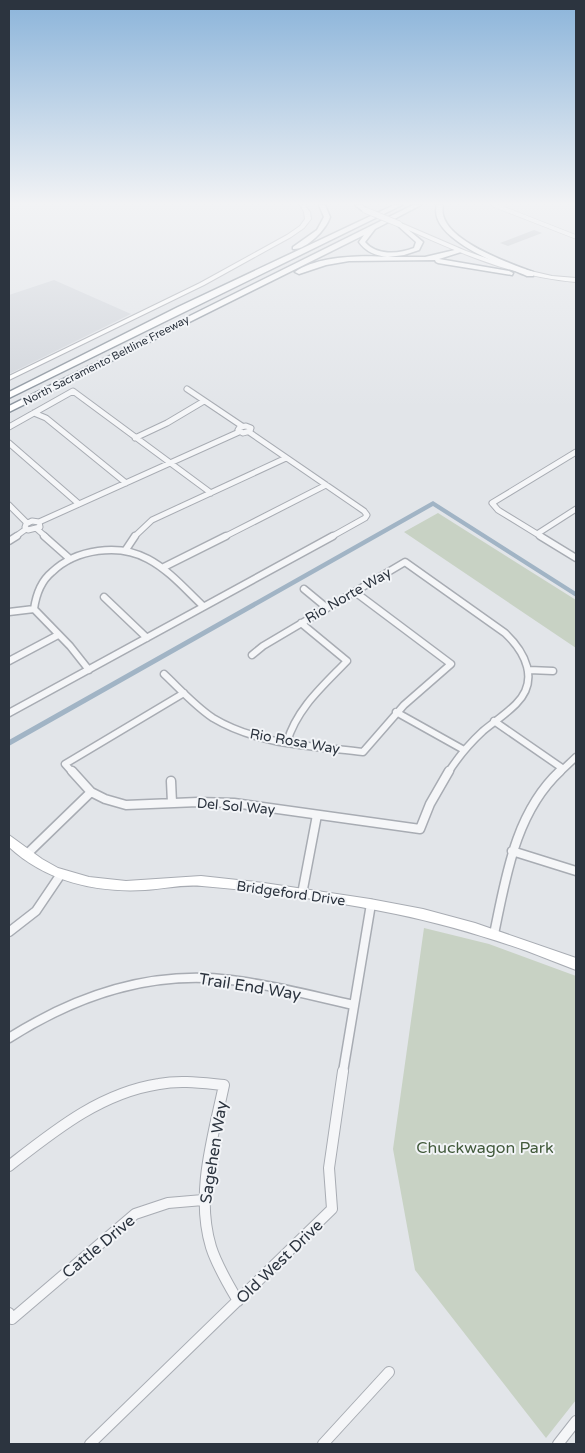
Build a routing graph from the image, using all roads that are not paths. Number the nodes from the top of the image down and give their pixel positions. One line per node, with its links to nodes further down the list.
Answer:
1 (222, 273): 13 (street)
2 (248, 273): 12 (highway)
3 (257, 273): 12 (highway, North Sacramento Beltline Freeway)
4 (281, 273): 11 (highway, North Sacramento Beltline Freeway)
5 (297, 273): 11 (highway)
6 (514, 273): 9 (highway)
7 (525, 273): 9 (street)
8 (527, 273): 9 (highway)
9 (530, 274): 10 (street)
10 (576, 280)
11 (234, 296): 17 (highway, North Sacramento Beltline Freeway)
12 (181, 309): 15 (highway, North Sacramento Beltline Freeway)
13 (9, 378)
14 (186, 389): 16 (street)
15 (9, 395)
16 (204, 401): 20 (street); 21 (street)
17 (9, 409)
18 (34, 413): 19 (street); 21 (street); 26 (street)
19 (9, 427)
20 (241, 429): 24 (street); 25 (street)
21 (135, 438): 25 (street)
22 (9, 443): 29 (street)
23 (576, 452): 34 (street)
24 (286, 458): 27 (street); 28 (street)
25 (171, 462): 26 (street); 28 (street)
26 (126, 483): 29 (street)
27 (326, 486): 39 (street); 43 (street)
28 (210, 493): 36 (street)
29 (79, 504): 33 (street)
30 (10, 508): 32 (street)
31 (576, 509): 34 (street)
32 (27, 526): 33 (street); 35 (street)
33 (38, 526): 38 (street)
34 (537, 534): 37 (street)
35 (9, 541)
36 (125, 551): 38 (street); 39 (street)
37 (576, 558)
38 (70, 559): 45 (street)
39 (162, 568): 43 (street)
40 (304, 590): 44 (street)
41 (354, 592): 44 (street, Rio Norte Way); 53 (street, Rio Norte Way); 57 (street)
42 (104, 597): 49 (street)
43 (203, 606): 49 (street)
44 (327, 608): 47 (street, Rio Norte Way)
45 (34, 609): 46 (street); 48 (street)
46 (9, 612)
47 (301, 623): 50 (street, Rio Norte Way); 60 (street)
48 (58, 635): 51 (street); 52 (street)
49 (146, 638): 52 (street)
50 (252, 655)
51 (9, 661)
52 (89, 670): 58 (street)
53 (529, 670): 54 (street); 59 (street)
54 (553, 671)
55 (164, 674): 56 (street, Rio Rosa Way)
56 (184, 693): 60 (street, Rio Rosa Way); 65 (street, Del Sol Way)
57 (396, 712): 60 (street, Rio Rosa Way); 61 (street)
58 (9, 713)
59 (494, 721): 61 (street); 63 (street)
60 (287, 742)
61 (464, 750): 67 (street, Del Sol Way)
62 (576, 757): 63 (street)
63 (562, 768): 69 (street)
64 (171, 781): 66 (street)
65 (91, 792): 66 (street, Del Sol Way); 70 (street)
66 (172, 803): 67 (street, Del Sol Way)
67 (317, 815): 73 (street)
68 (9, 840): 70 (street, Bridgeford Drive)
69 (512, 851): 71 (street); 76 (street)
70 (26, 855): 72 (street, Bridgeford Drive)
71 (576, 871)
72 (61, 874): 73 (street, Bridgeford Drive); 75 (street)
73 (302, 894): 74 (street, Bridgeford Drive)
74 (371, 904): 76 (street, Bridgeford Drive); 78 (street, Old West Drive)
75 (9, 932)
76 (494, 934): 77 (street, Bridgeford Drive)
77 (576, 964)
78 (354, 1005): 79 (street, Trail End Way); 82 (street, Old West Drive)
79 (9, 1038)
80 (9, 1166): 81 (street, Sagehen Way)
81 (203, 1200): 82 (street, Sagehen Way); 83 (street, Cattle Drive)
82 (238, 1300): 86 (street, Old West Drive)
83 (9, 1313)
84 (389, 1372): 87 (street)
85 (576, 1421): 88 (street)
86 (90, 1444)
87 (323, 1444)
88 (558, 1444)

